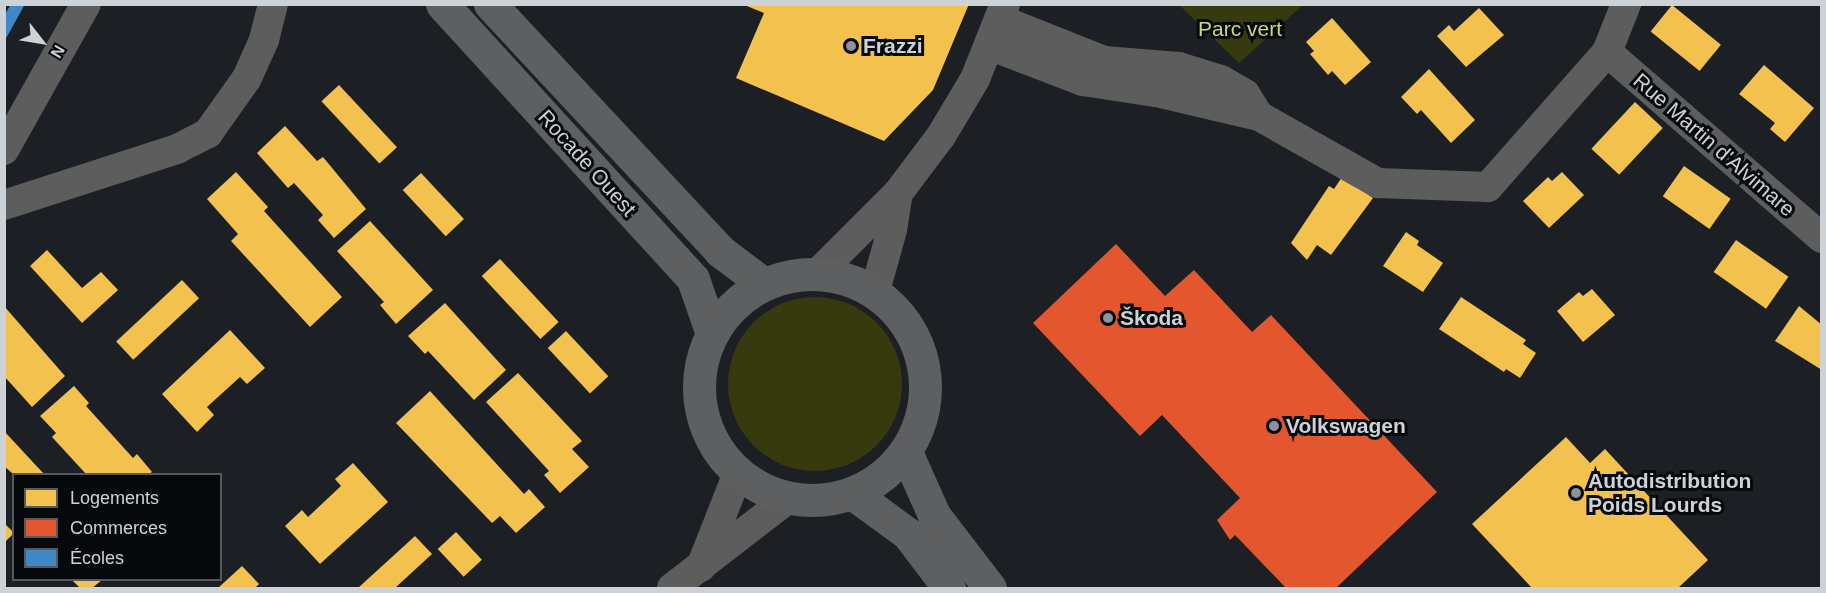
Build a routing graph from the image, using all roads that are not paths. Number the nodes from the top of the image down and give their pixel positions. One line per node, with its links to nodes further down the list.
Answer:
1 (86, 4): 8 (street)
2 (273, 4): 10 (street)
3 (442, 4): 15 (main road, Rocade Ouest)
4 (490, 4): 13 (main road, Rocade Ouest)
5 (1626, 4): 7 (street)
6 (998, 23): 7 (street); 9 (street)
7 (1607, 52): 11 (street, Rue Martin d'Alvimare)
8 (4, 150)
9 (898, 193): 12 (street); 14 (street)
10 (4, 205)
11 (1821, 238)
12 (818, 273): 13 (main road); 14 (main road)
13 (764, 284): 15 (main road)
14 (875, 291): 16 (main road)
15 (712, 334): 17 (main road)
16 (906, 452): 18 (main road); 23 (main road)
17 (738, 473): 19 (main road); 20 (street)
18 (852, 494): 19 (main road); 22 (main road)
19 (789, 498): 20 (street)
20 (701, 567): 21 (street)
21 (672, 588)
22 (949, 588)
23 (990, 588)

